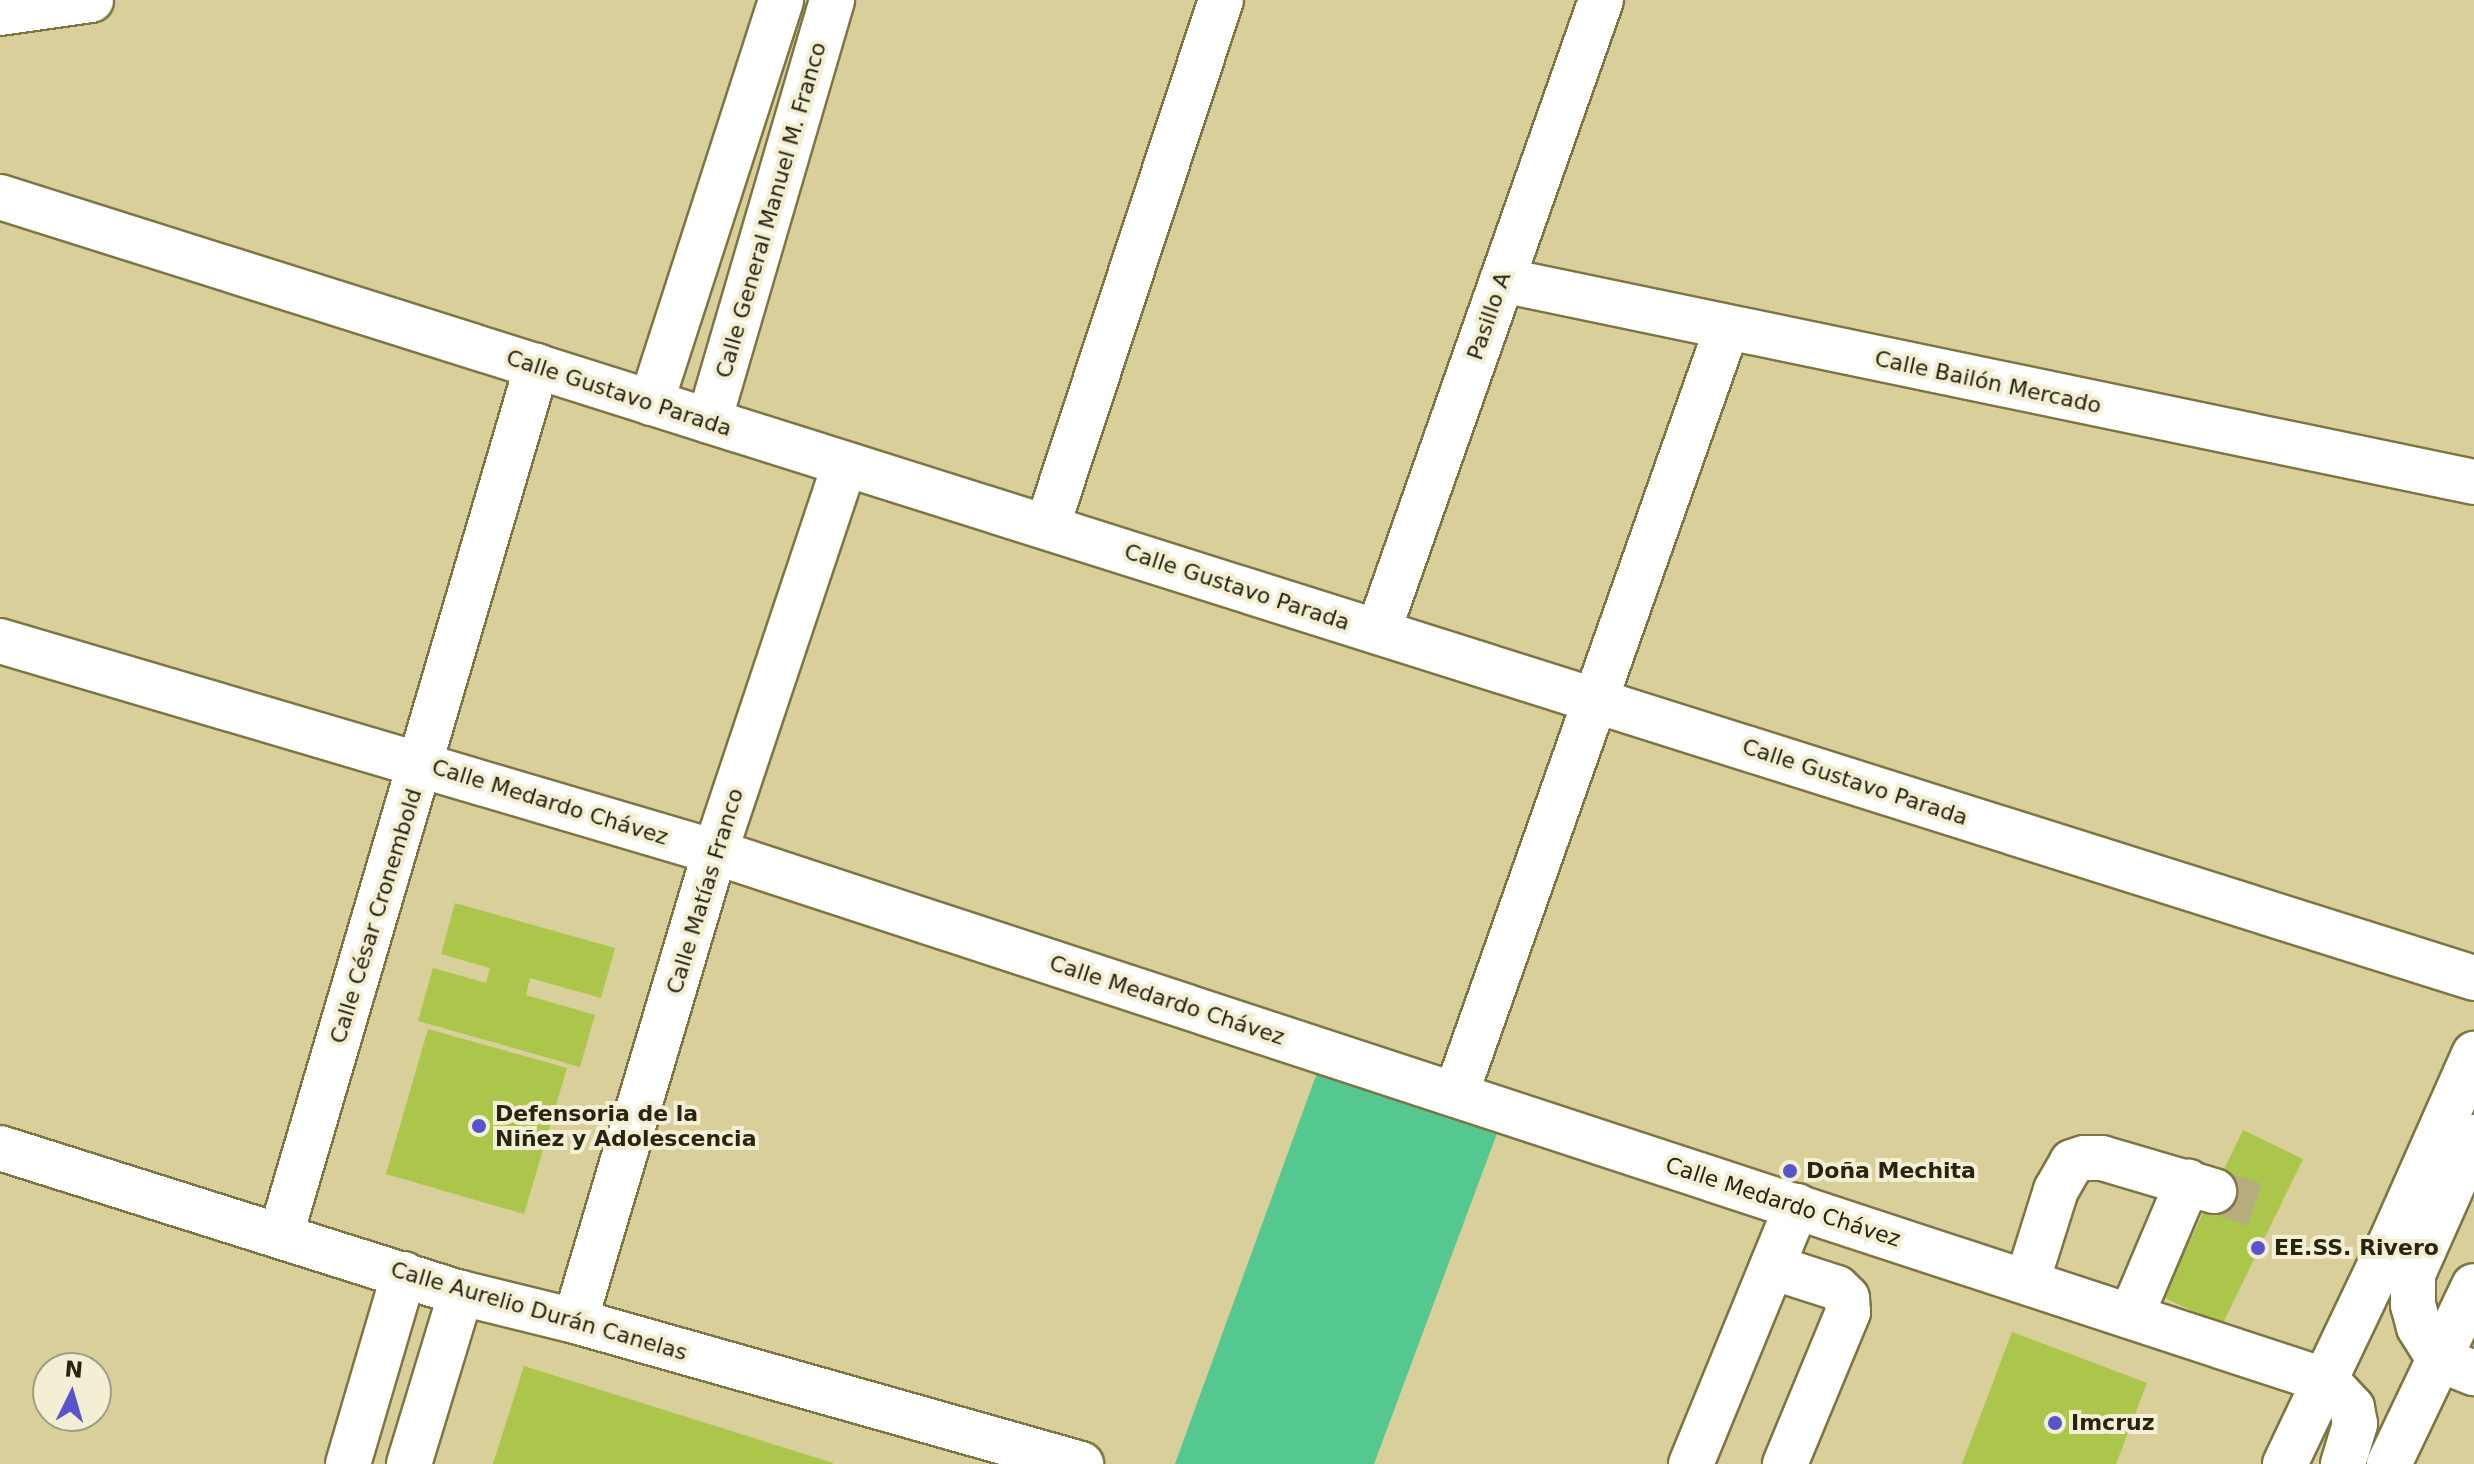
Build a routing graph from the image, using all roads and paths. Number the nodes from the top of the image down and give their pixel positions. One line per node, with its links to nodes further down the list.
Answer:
1 (91, 0): 6 (street)
2 (781, 0): 11 (street)
3 (832, 0): 12 (street, Calle General Manuel M. Franco)
4 (1221, 0): 15 (street)
5 (1601, 0): 8 (street, Pasillo A)
6 (0, 13)
7 (0, 197): 10 (street, Calle Gustavo Parada)
8 (1502, 280): 9 (street, Calle Bailón Mercado); 16 (street, Pasillo A)
9 (1727, 328): 14 (street, Calle Bailón Mercado); 18 (street)
10 (537, 366): 11 (street, Calle Gustavo Parada); 19 (street, Calle César Cronembold)
11 (651, 403): 12 (street, Calle Gustavo Parada)
12 (709, 421): 13 (street, Calle Gustavo Parada)
13 (845, 464): 15 (street, Calle Gustavo Parada); 20 (street, Calle Matías Franco)
14 (2474, 482)
15 (1047, 527): 16 (street, Calle Gustavo Parada)
16 (1378, 632): 18 (street, Calle Gustavo Parada)
17 (0, 641): 19 (street, Calle Medardo Chávez)
18 (1596, 700): 21 (street, Calle Gustavo Parada); 23 (street)
19 (422, 764): 20 (street, Calle Medardo Chávez); 27 (street, Calle César Cronembold)
20 (715, 852): 23 (street, Calle Medardo Chávez); 34 (street, Calle Matías Franco)
21 (2474, 978)
22 (2474, 1054): 36 (street)
23 (1456, 1094): 26 (street, Calle Medardo Chávez)
24 (2474, 1137): 35 (street)
25 (0, 1148): 27 (street, Calle Aurelio Durán Canelas)
26 (1797, 1206): 28 (street); 30 (street, Calle Medardo Chávez)
27 (281, 1234): 29 (street, Calle Aurelio Durán Canelas)
28 (1772, 1267): 40 (street); 41 (street)
29 (404, 1274): 31 (street, Calle Aurelio Durán Canelas); 37 (street)
30 (2027, 1282): 33 (street, Calle Medardo Chávez); 33 (street)
31 (461, 1293): 34 (street, Calle Aurelio Durán Canelas); 38 (street)
32 (2471, 1303): 35 (street)
33 (2131, 1316): 36 (street, Calle Medardo Chávez)
34 (575, 1321): 39 (street, Calle Aurelio Durán Canelas)
35 (2457, 1366): 44 (street)
36 (2327, 1381): 42 (street); 43 (street)
37 (352, 1451): 38 (street)
38 (410, 1459)
39 (1081, 1464)
40 (1691, 1464)
41 (1785, 1464)
42 (2285, 1464)
43 (2343, 1464)
44 (2389, 1464)

